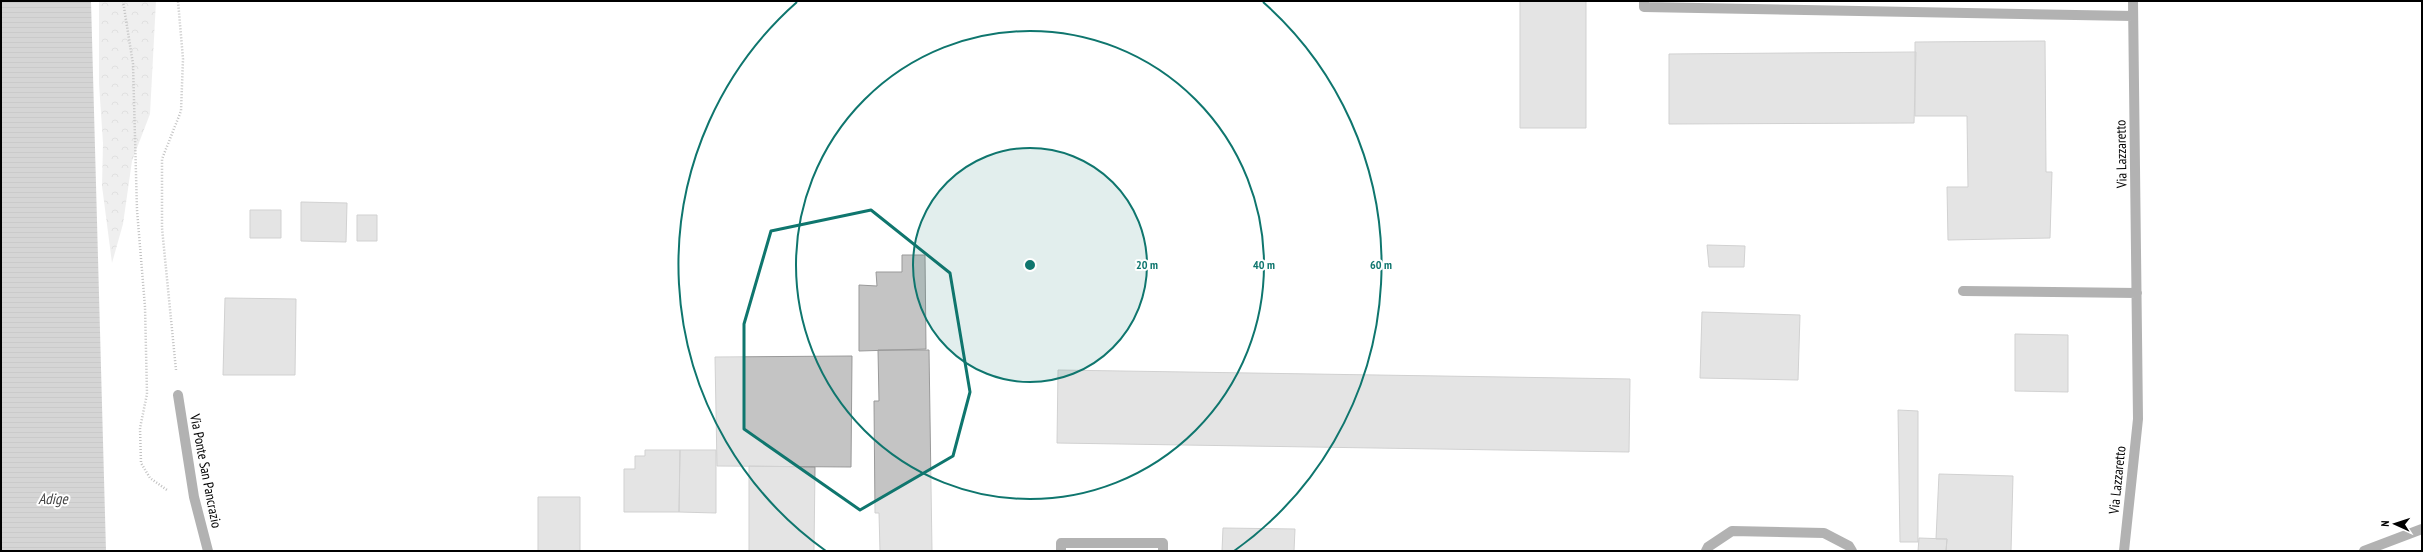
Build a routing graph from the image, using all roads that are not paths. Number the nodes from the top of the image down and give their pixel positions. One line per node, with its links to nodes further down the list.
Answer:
1 (1644, 1): 3 (street)
2 (2133, 1): 3 (street, Via Lazzaretto)
3 (2133, 16): 5 (street, Via Lazzaretto)
4 (1963, 291): 5 (street)
5 (2137, 293): 13 (street, Via Lazzaretto)
6 (178, 395): 8 (street, Via Ponte San Pancrazio)
7 (2422, 529): 14 (street)
8 (208, 551)
9 (1061, 551): 10 (street)
10 (1163, 551)
11 (1706, 551): 12 (street)
12 (1852, 551)
13 (2124, 551)
14 (2364, 551)

